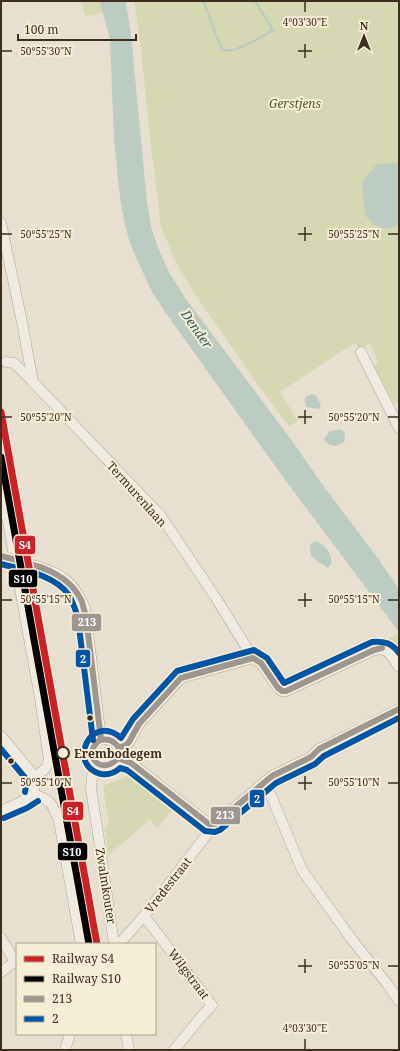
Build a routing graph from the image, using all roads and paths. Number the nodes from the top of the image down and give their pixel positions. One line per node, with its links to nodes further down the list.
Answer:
1 (1, 223): 4 (street)
2 (361, 352): 5 (street)
3 (6, 362): 4 (street, Termurenlaan)
4 (33, 382): 8 (street, Termurenlaan)
5 (399, 428)
6 (1, 484): 16 (street)
7 (4, 557): 12 (street, bridge)
8 (253, 658): 9 (street, Termurenlaan); 13 (street)
9 (399, 667)
10 (399, 709): 17 (street, Vredestraat)
11 (1, 736): 16 (street)
12 (101, 739): 13 (street); 15 (street)
13 (119, 748): 14 (street)
14 (118, 758): 15 (street); 20 (street)
15 (99, 765): 24 (street, Zwalmkouter)
16 (35, 777): 18 (street)
17 (265, 781): 20 (street, Vredestraat); 27 (street)
18 (33, 794): 19 (street); 23 (street)
19 (1, 811)
20 (215, 824): 21 (street, Vredestraat)
21 (144, 916): 25 (street, Vredestraat); 32 (street, Wilgstraat)
22 (1, 938): 26 (street)
23 (81, 943)
24 (114, 943)
25 (120, 943)
26 (1, 972)
27 (399, 1001)
28 (70, 1035): 30 (street)
29 (126, 1035): 31 (street)
30 (65, 1050)
31 (129, 1050)
32 (174, 1050)

